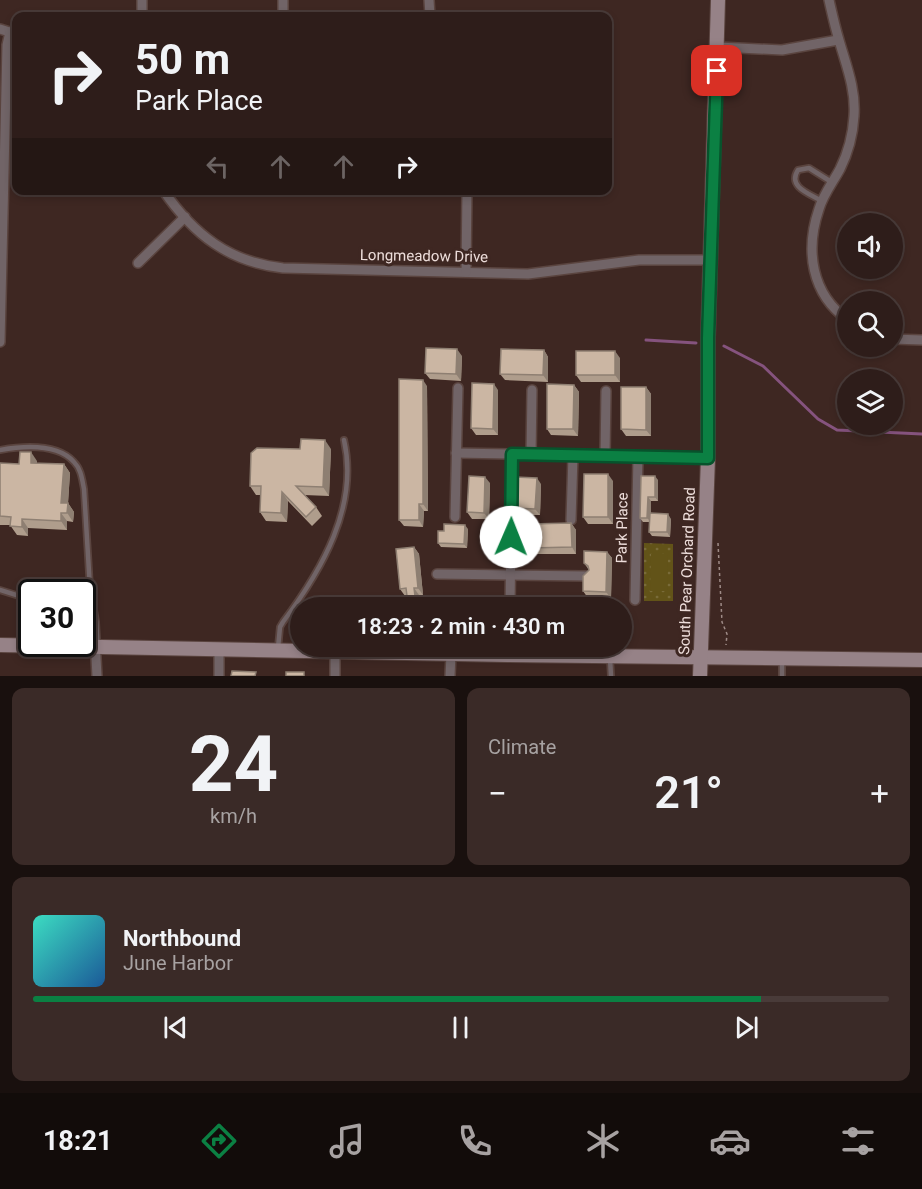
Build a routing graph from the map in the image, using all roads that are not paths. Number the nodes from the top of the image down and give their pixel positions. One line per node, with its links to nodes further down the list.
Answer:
1 (718, 0): 5 (main road, South Pear Orchard Road)
2 (829, 0): 4 (street)
3 (9, 32): 17 (street)
4 (838, 40): 5 (street); 6 (street)
5 (718, 47): 11 (main road, South Pear Orchard Road)
6 (833, 183): 9 (street); 9 (lane)
7 (167, 195): 10 (street, Longmeadow Drive)
8 (467, 195): 13 (street)
9 (822, 202): 14 (street)
10 (185, 217): 12 (street); 13 (street, Longmeadow Drive)
11 (711, 260): 13 (street, Longmeadow Drive); 29 (main road, South Pear Orchard Road)
12 (138, 263)
13 (466, 272)
14 (837, 313)
15 (903, 339): 16 (street)
16 (922, 340)
17 (0, 342)
18 (458, 388): 23 (street)
19 (532, 390): 25 (street)
20 (606, 391): 27 (street)
21 (344, 440): 44 (lane)
22 (0, 450): 35 (lane)
23 (456, 453): 24 (street); 30 (street)
24 (512, 454): 25 (street); 33 (street)
25 (531, 454): 26 (street)
26 (573, 455): 27 (street); 31 (street)
27 (605, 456): 28 (street)
28 (638, 457): 29 (street); 39 (street, Park Place)
29 (708, 458): 51 (main road, South Pear Orchard Road)
30 (455, 517)
31 (571, 520)
32 (438, 574): 33 (street)
33 (512, 574): 34 (street); 38 (street)
34 (587, 576)
35 (86, 579)
36 (0, 590): 37 (lane)
37 (18, 596)
38 (511, 597)
39 (635, 600)
40 (0, 645): 41 (main road)
41 (18, 645)
42 (96, 647): 43 (main road)
43 (219, 649): 44 (main road); 55 (street)
44 (278, 650): 45 (main road)
45 (290, 650)
46 (632, 656): 51 (main road)
47 (96, 657): 54 (street)
48 (335, 657): 56 (street)
49 (451, 657): 57 (street)
50 (610, 657): 58 (lane)
51 (700, 657): 52 (main road); 59 (main road, South Pear Orchard Road)
52 (782, 658): 53 (main road); 60 (lane)
53 (922, 660)
54 (97, 676)
55 (219, 676)
56 (335, 676)
57 (450, 676)
58 (611, 676)
59 (700, 676)
60 (782, 676)

